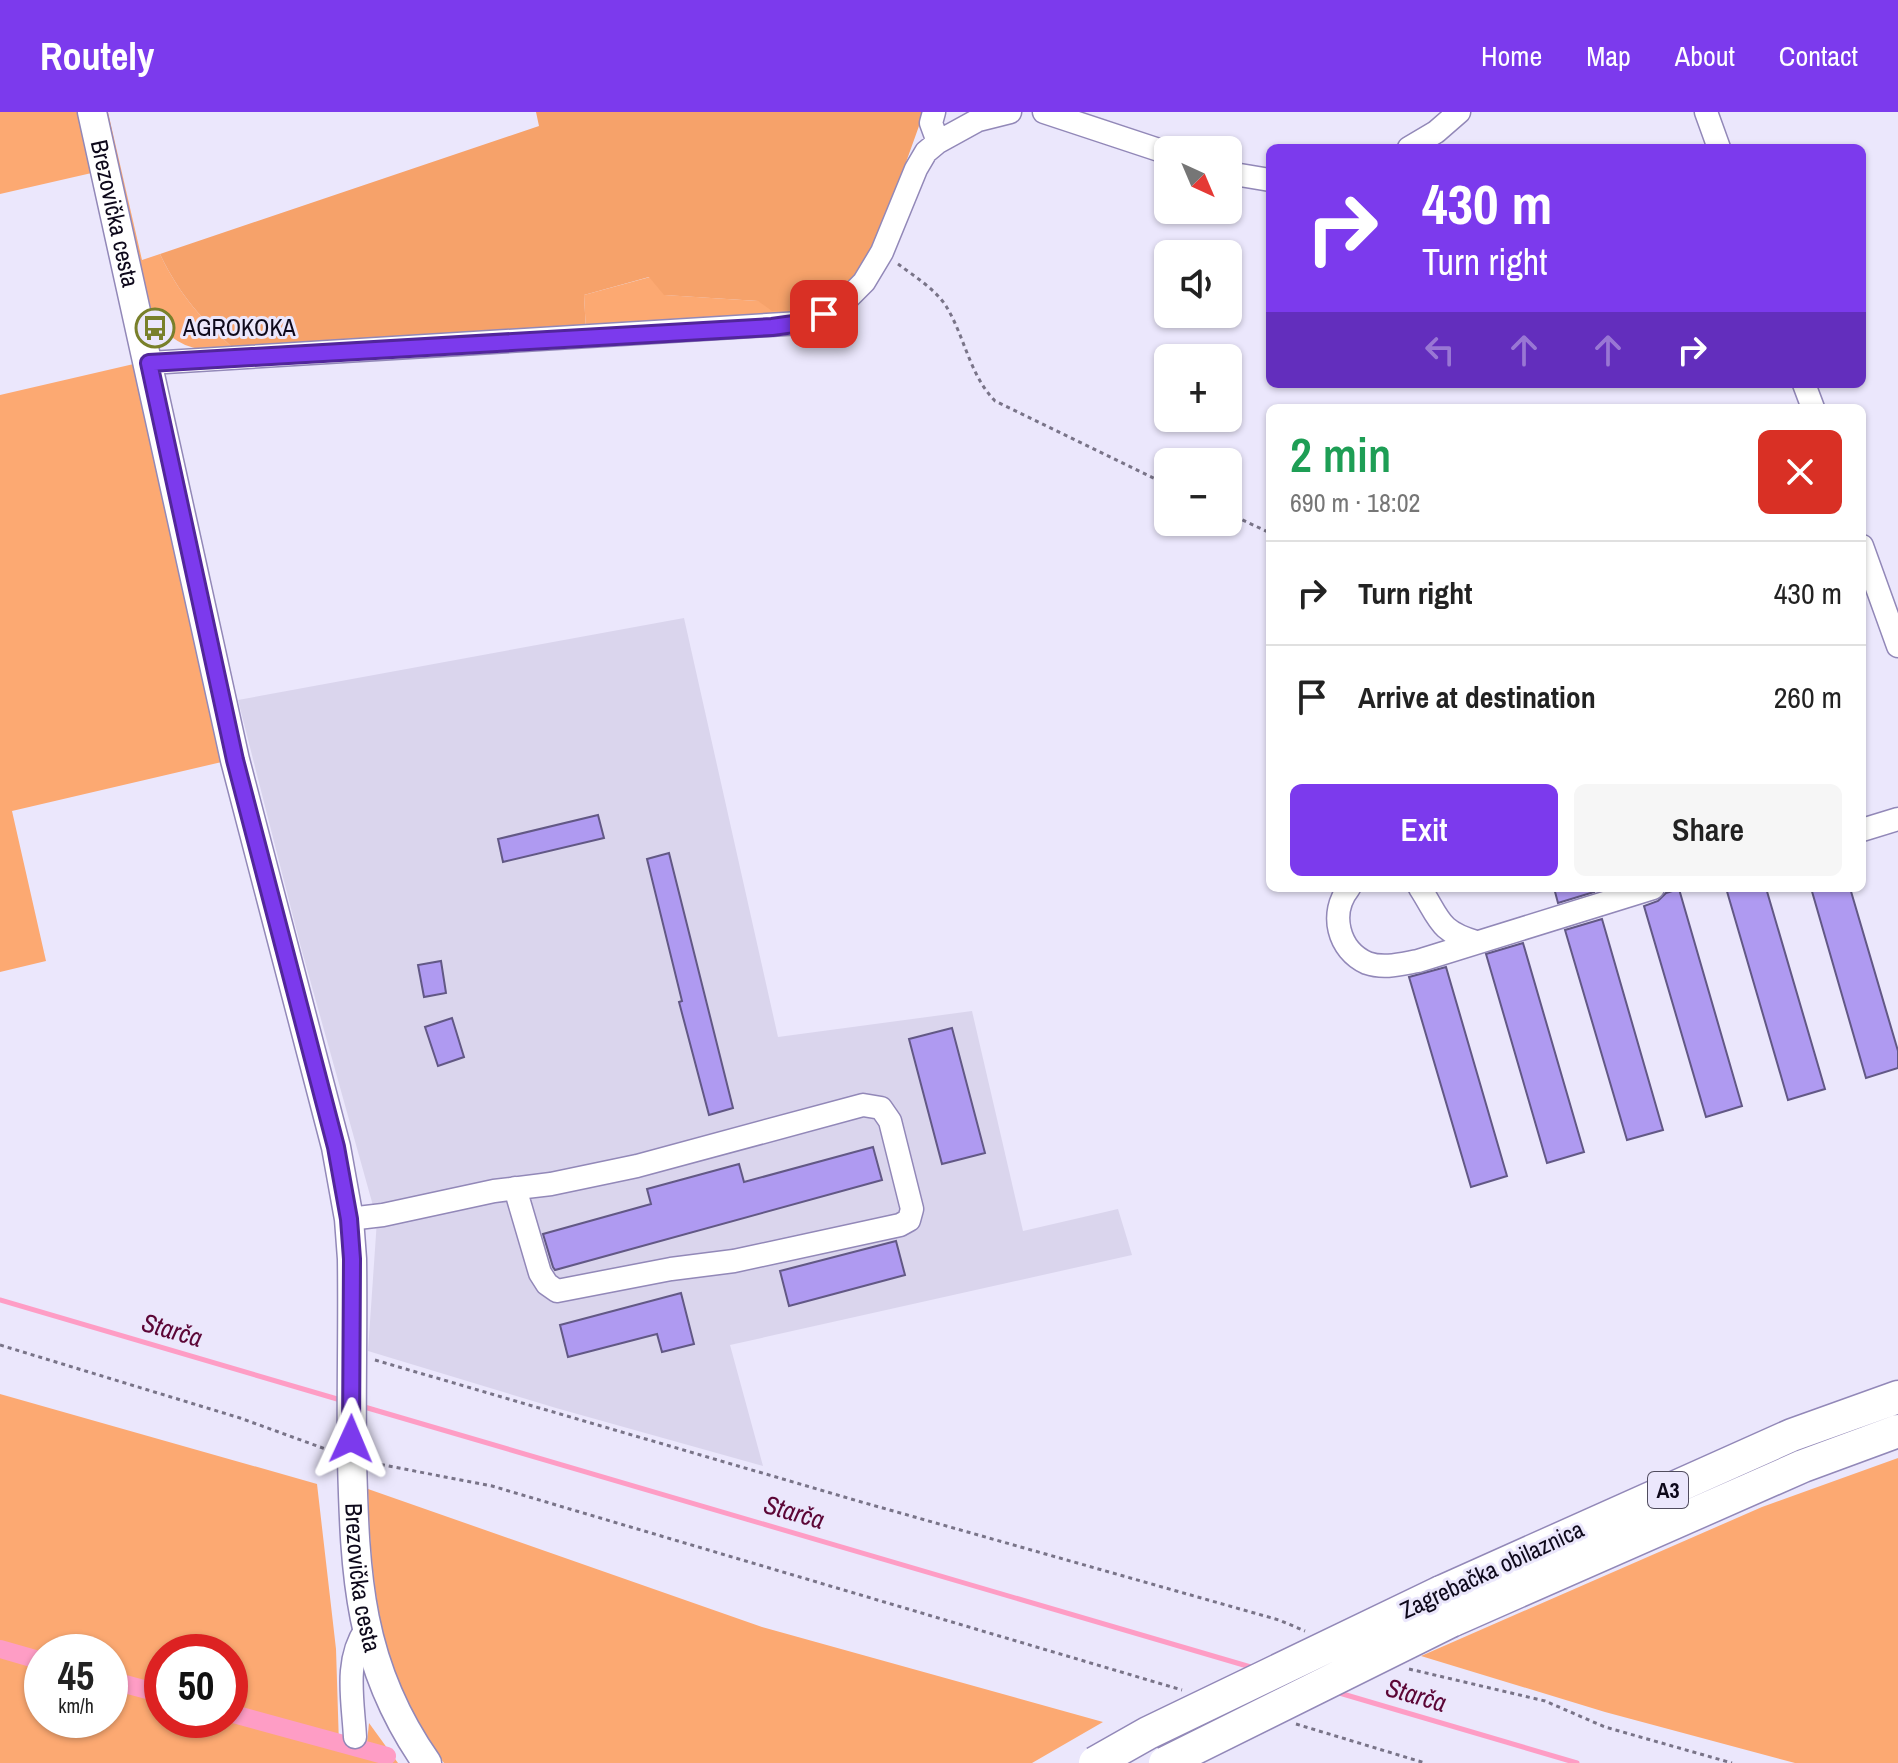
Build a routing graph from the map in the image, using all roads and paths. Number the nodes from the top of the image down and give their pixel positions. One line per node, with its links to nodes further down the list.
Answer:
1 (92, 112): 14 (main road, Brezovička cesta)
2 (934, 112): 7 (street)
3 (1010, 112): 7 (street)
4 (1044, 112): 10 (street)
5 (1459, 112): 8 (street)
6 (1706, 112): 9 (street)
7 (938, 142): 13 (street)
8 (1416, 144)
9 (1718, 144)
10 (1154, 148)
11 (1242, 175): 12 (street)
12 (1266, 179)
13 (882, 252): 14 (street); 15 (path)
14 (149, 363): 27 (main road, Brezovička cesta)
15 (1154, 478)
16 (1242, 520): 17 (path)
17 (1266, 531)
18 (1866, 557): 19 (street)
19 (1898, 646)
20 (1898, 819): 21 (street)
21 (1866, 829)
22 (1347, 892): 25 (street)
23 (1422, 892): 25 (street)
24 (1640, 892): 25 (street)
25 (1476, 942)
26 (515, 1188): 26 (street); 27 (street)
27 (349, 1219): 29 (main road, Brezovička cesta)
28 (0, 1345): 32 (path)
29 (353, 1362): 32 (main road, Brezovička cesta); 35 (path)
30 (1898, 1397): 33 (highway, Zagrebačka obilaznica / A3)
31 (1898, 1431): 33 (highway, Zagrebačka obilaznica / A3)
32 (352, 1449): 34 (main road, Brezovička cesta); 37 (path)
33 (1446, 1607): 41 (highway, Zagrebačka obilaznica / A3, bridge); 42 (highway, Zagrebačka obilaznica / A3, bridge)
34 (366, 1629): 39 (street); 40 (main road, Brezovička cesta)
35 (1308, 1632)
36 (1398, 1665): 44 (path)
37 (1196, 1694)
38 (1288, 1722): 43 (path)
39 (355, 1737)
40 (427, 1763)
41 (1095, 1763)
42 (1165, 1763)
43 (1425, 1763)
44 (1732, 1763)

